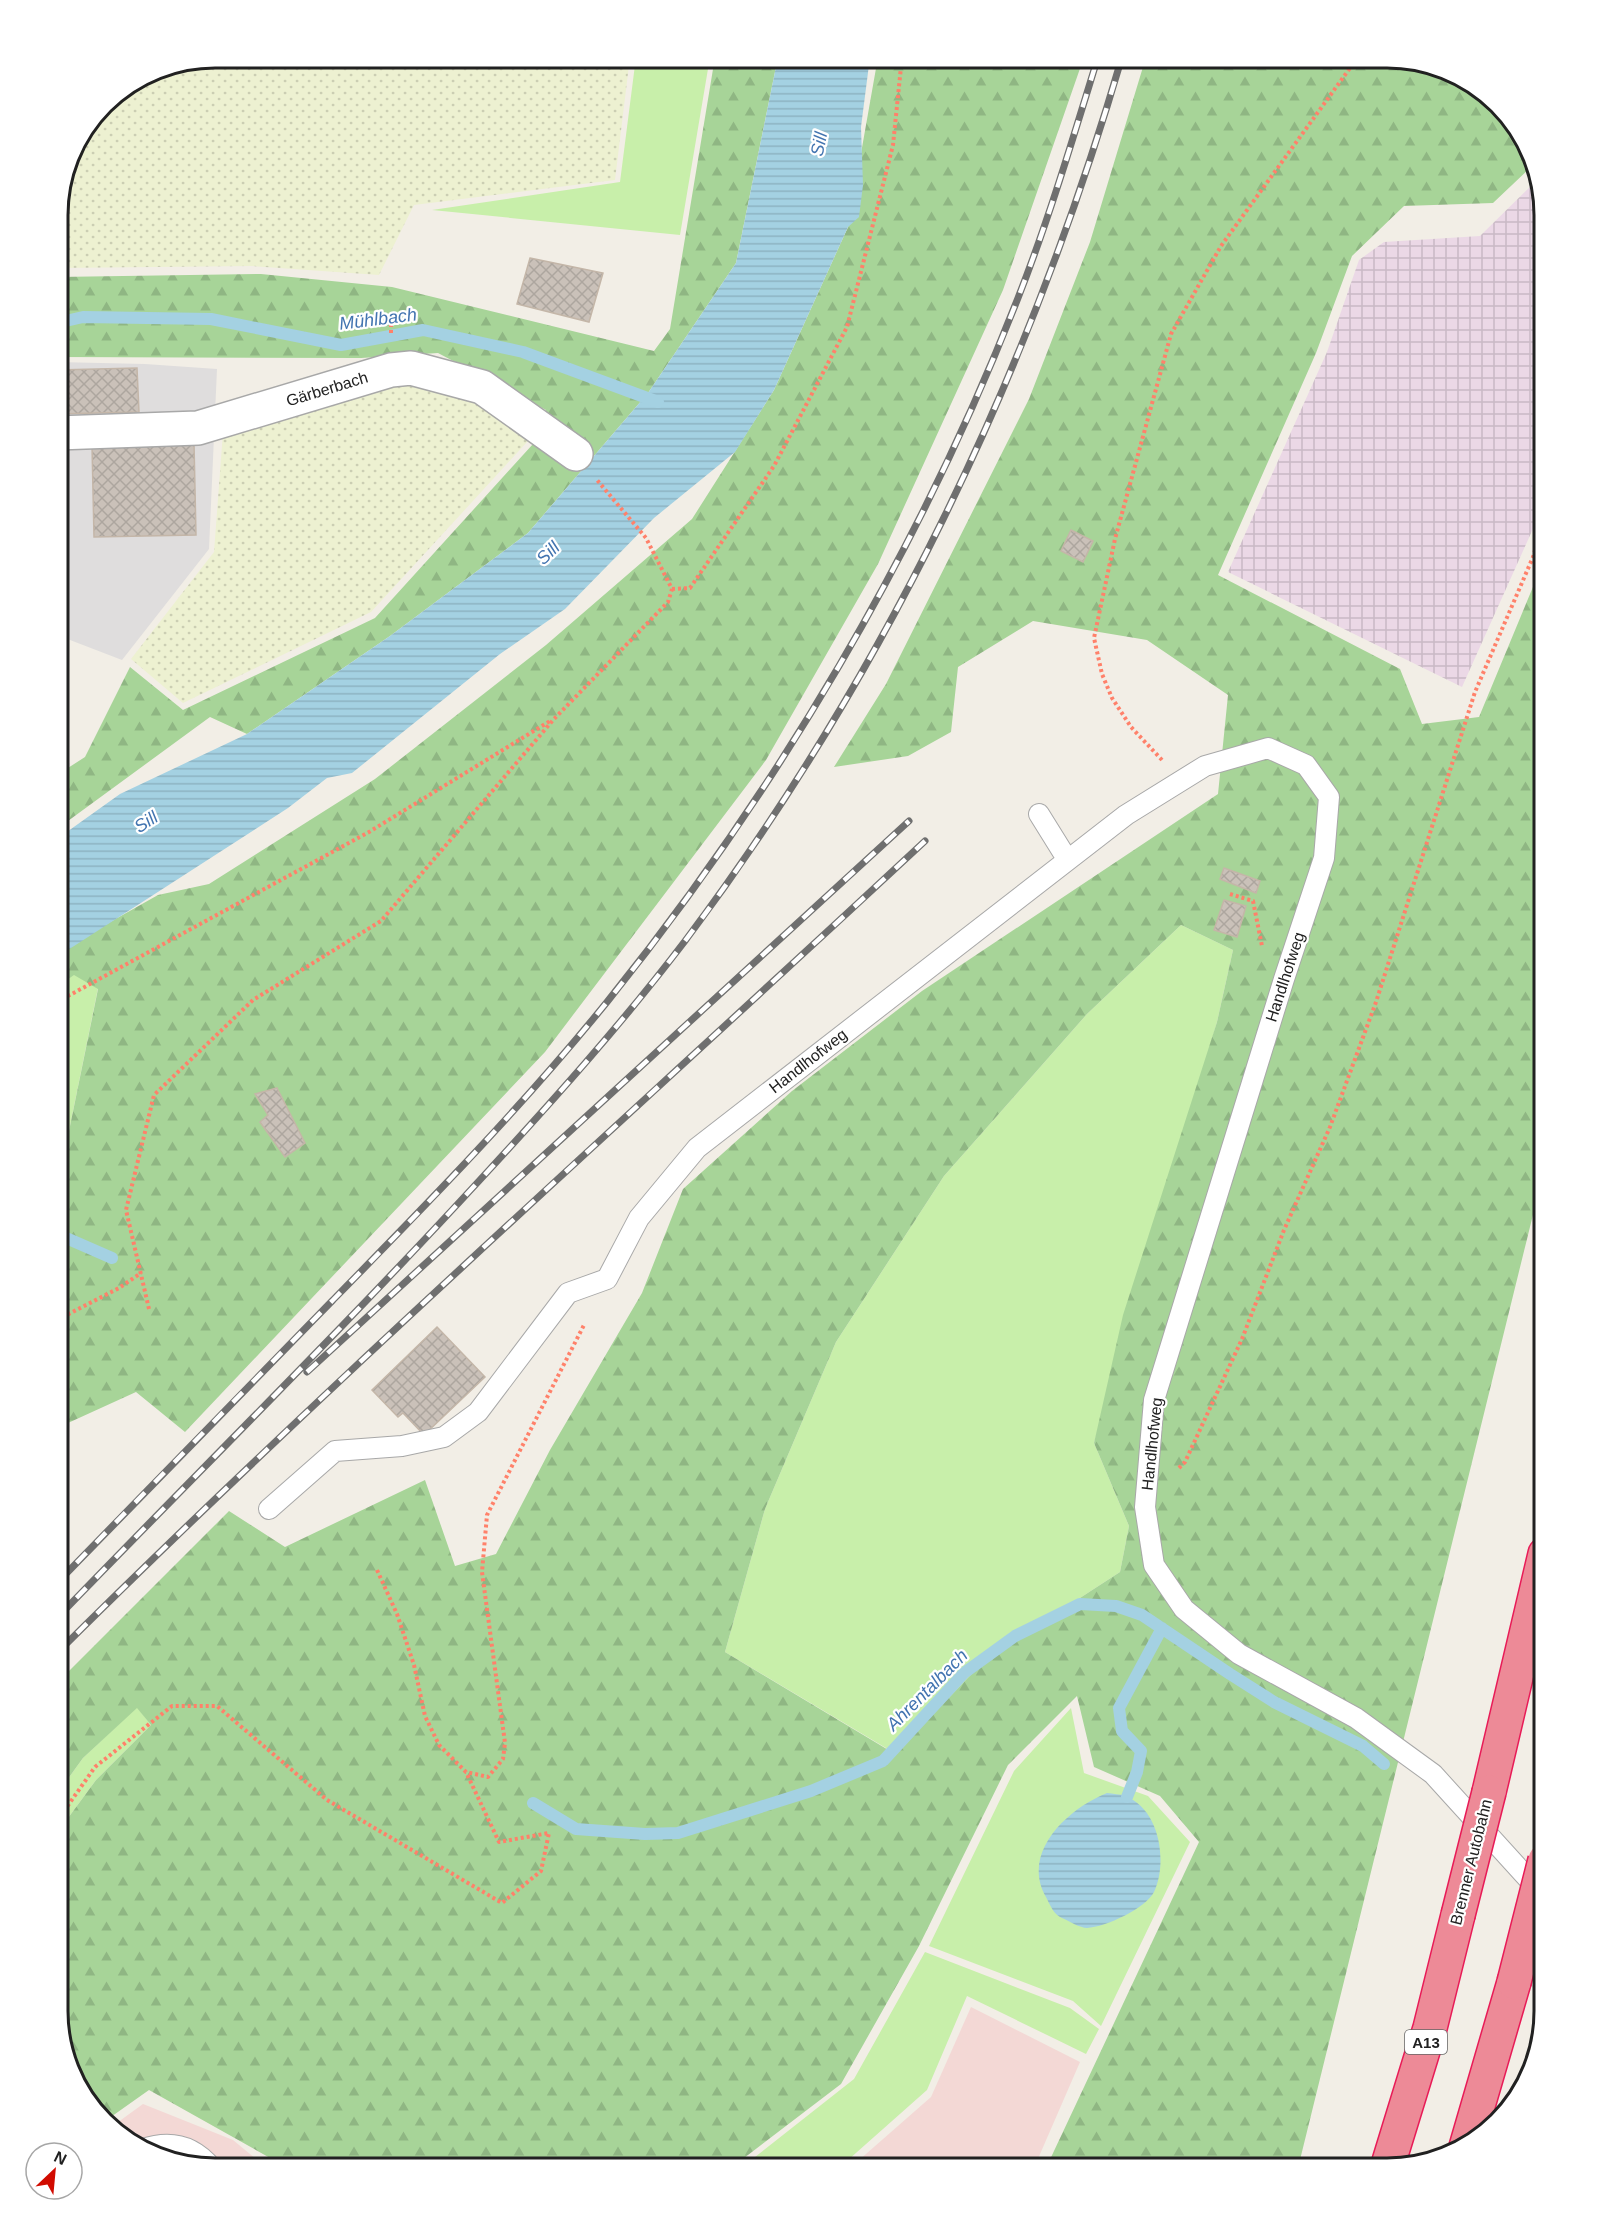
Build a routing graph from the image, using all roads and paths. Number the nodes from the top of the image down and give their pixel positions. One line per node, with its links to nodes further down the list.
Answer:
1 (901, 68): 6 (path)
2 (1350, 68): 8 (path)
3 (68, 433): 4 (street, Gärberbach)
4 (576, 454): 6 (path)
5 (1534, 554): 18 (path)
6 (672, 589): 7 (path)
7 (554, 719): 13 (path); 14 (path)
8 (1180, 781): 10 (lane, Handlhofweg); 12 (lane, Handlhofweg)
9 (1039, 814): 10 (lane)
10 (1067, 859): 15 (lane, Handlhofweg)
11 (1230, 894): 12 (path)
12 (1284, 979): 18 (lane, Handlhofweg)
13 (68, 996)
14 (141, 1274): 16 (path); 17 (path)
15 (607, 1279): 19 (lane); 22 (path)
16 (149, 1309)
17 (68, 1314)
18 (1145, 1507): 24 (lane, Handlhofweg)
19 (269, 1509)
20 (377, 1570): 22 (path)
21 (1534, 1601): 29 (highway, Brenner Autobahn / A13, bridge)
22 (466, 1772): 23 (path)
23 (68, 1805)
24 (1534, 1886)
25 (1534, 1903): 26 (highway, bridge)
26 (1471, 2131)
27 (156, 2145): 28 (lane)
28 (201, 2157)
29 (1391, 2158)

